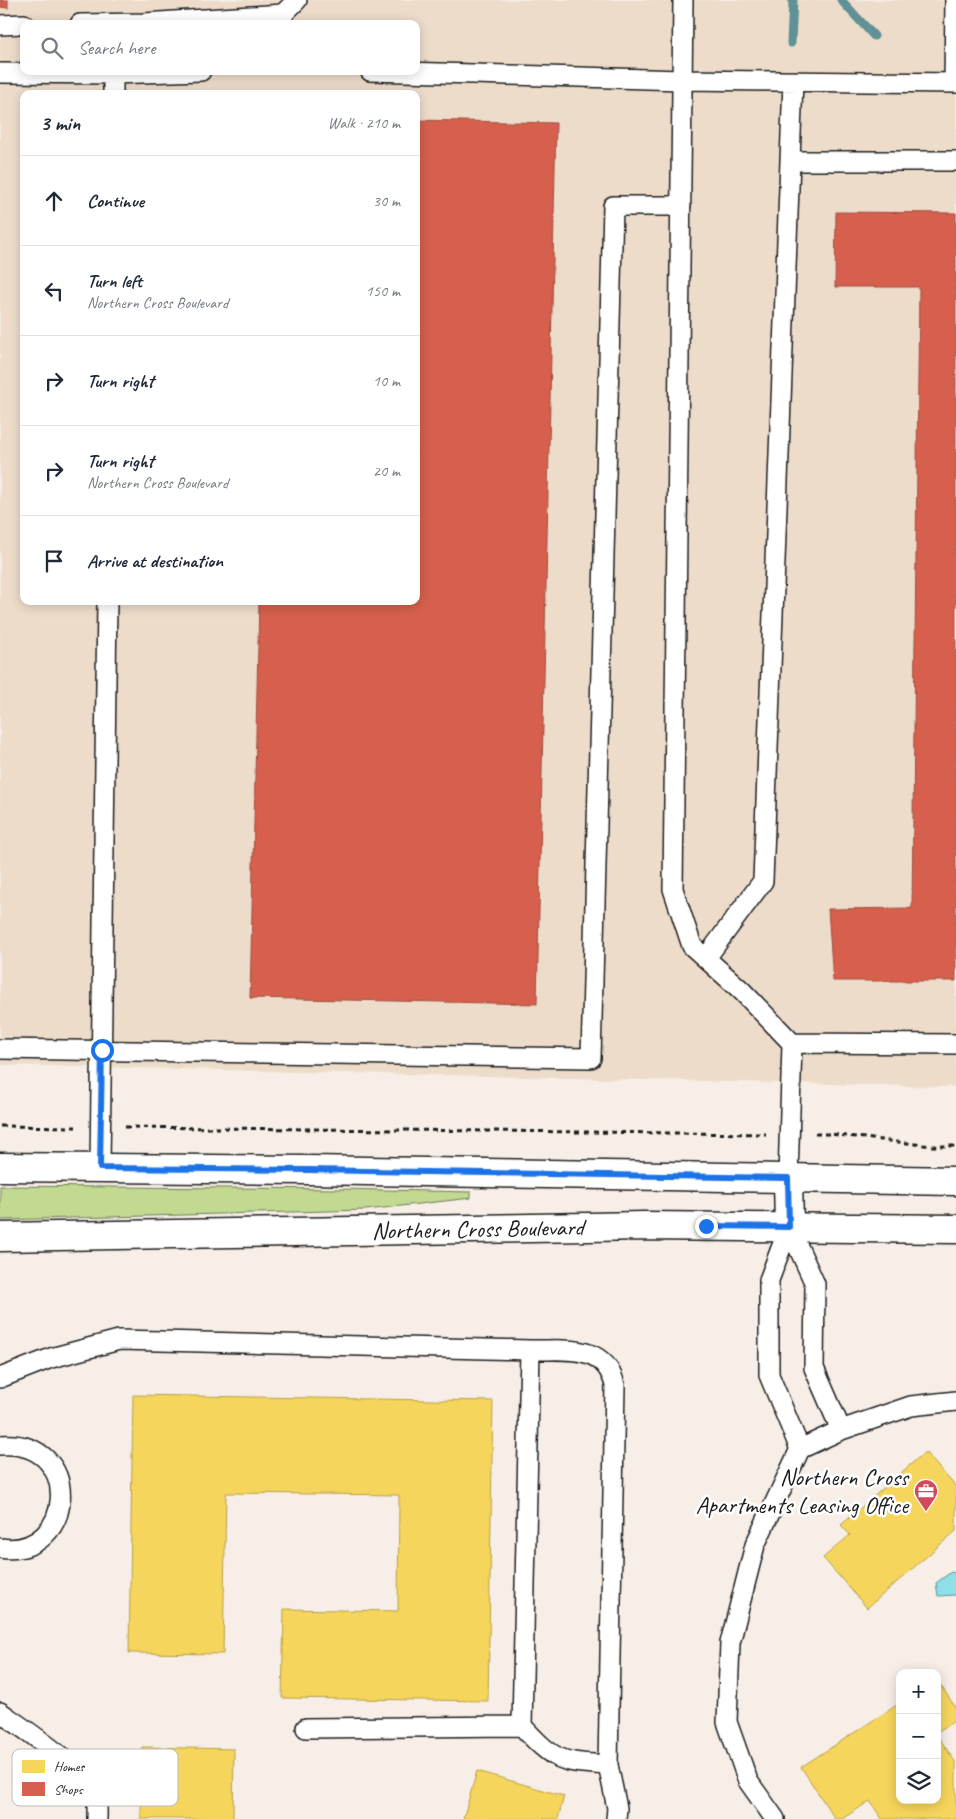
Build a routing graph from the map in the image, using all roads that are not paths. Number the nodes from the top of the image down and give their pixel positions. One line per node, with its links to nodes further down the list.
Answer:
1 (297, 0): 4 (lane)
2 (683, 0): 12 (lane)
3 (955, 0): 14 (lane)
4 (283, 19): 5 (lane)
5 (248, 20)
6 (0, 24): 7 (lane)
7 (20, 24)
8 (420, 72): 12 (lane)
9 (0, 73): 10 (lane)
10 (20, 73)
11 (113, 75): 15 (lane)
12 (682, 80): 13 (lane); 18 (lane)
13 (793, 81): 14 (lane); 17 (lane)
14 (955, 83)
15 (113, 90)
16 (956, 160): 17 (lane)
17 (790, 161): 20 (lane)
18 (681, 206): 20 (lane); 24 (lane)
19 (107, 605): 24 (lane)
20 (706, 958): 21 (lane)
21 (792, 1043): 22 (lane); 27 (lane)
22 (956, 1044)
23 (0, 1049): 24 (lane)
24 (102, 1050): 26 (lane)
25 (0, 1167): 26 (street)
26 (100, 1168): 27 (street)
27 (788, 1178): 28 (street); 29 (street)
28 (956, 1181)
29 (789, 1227): 30 (street, Northern Cross Boulevard); 31 (street, Northern Cross Boulevard); 35 (lane); 37 (lane)
30 (956, 1230)
31 (0, 1237)
32 (530, 1350): 33 (lane); 40 (lane); 43 (lane)
33 (0, 1378)
34 (956, 1401): 35 (lane)
35 (841, 1430): 37 (lane)
36 (0, 1445): 38 (lane)
37 (800, 1449): 47 (lane)
38 (0, 1548)
39 (0, 1712): 42 (lane)
40 (522, 1726): 41 (lane); 43 (lane)
41 (306, 1728)
42 (48, 1749)
43 (608, 1764): 46 (lane)
44 (96, 1806): 45 (lane)
45 (97, 1819)
46 (616, 1819)
47 (775, 1819)

